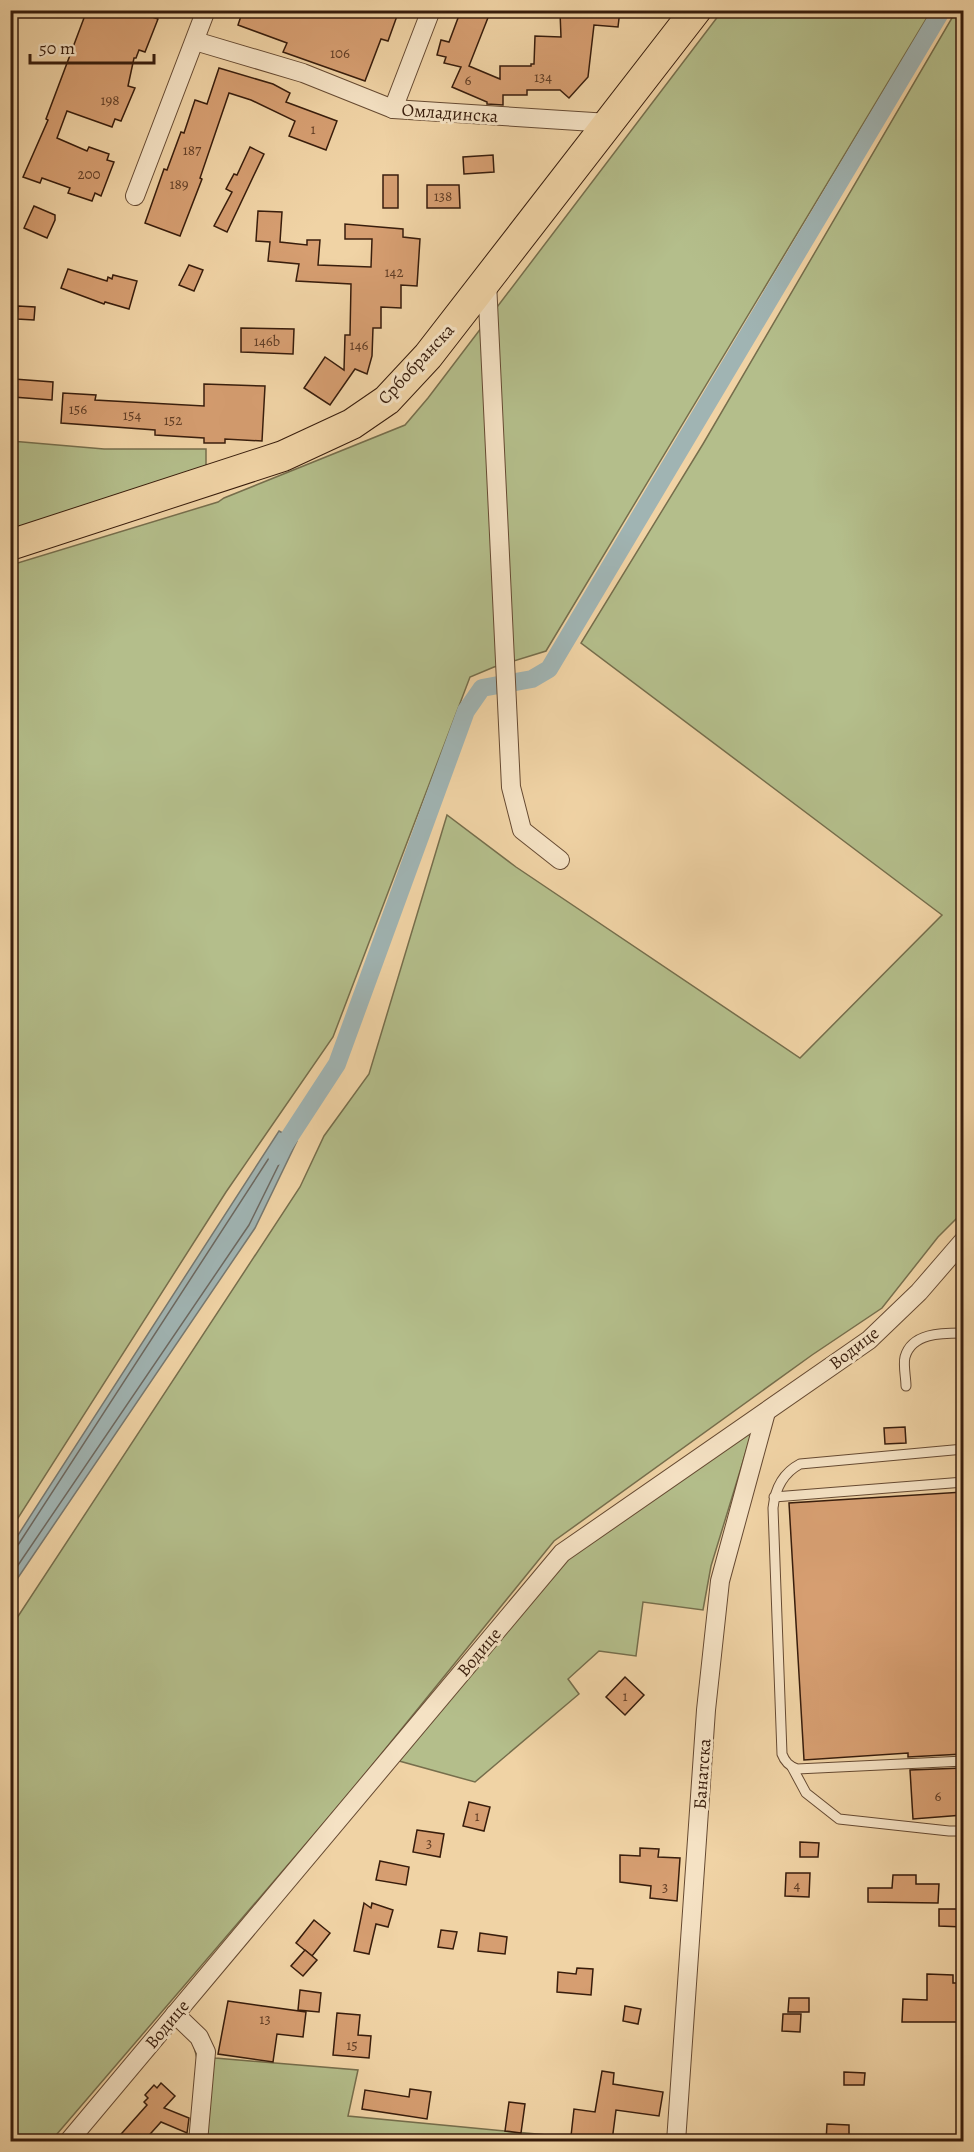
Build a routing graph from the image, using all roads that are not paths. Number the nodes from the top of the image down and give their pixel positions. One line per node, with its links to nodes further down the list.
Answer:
1 (206, 10): 4 (street)
2 (430, 10): 5 (street)
3 (696, 10): 6 (main road, Србобранска)
4 (195, 41): 5 (street, Омладинска); 7 (street)
5 (393, 109): 6 (street, Омладинска)
6 (609, 123): 8 (main road, Србобранска)
7 (135, 196)
8 (486, 282): 9 (main road, Србобранска); 10 (street)
9 (10, 545)
10 (560, 860)
11 (963, 1240): 14 (street, Водице)
12 (963, 1333): 13 (lane)
13 (906, 1386)
14 (766, 1412): 21 (street, Водице); 24 (street, Банатска)
15 (963, 1449): 17 (lane)
16 (963, 1482): 17 (lane)
17 (774, 1497): 19 (lane)
18 (963, 1761): 19 (lane)
19 (792, 1767): 20 (lane)
20 (963, 1831)
21 (175, 2013): 22 (street, Водице); 23 (street)
22 (68, 2142)
23 (198, 2142)
24 (676, 2142)

